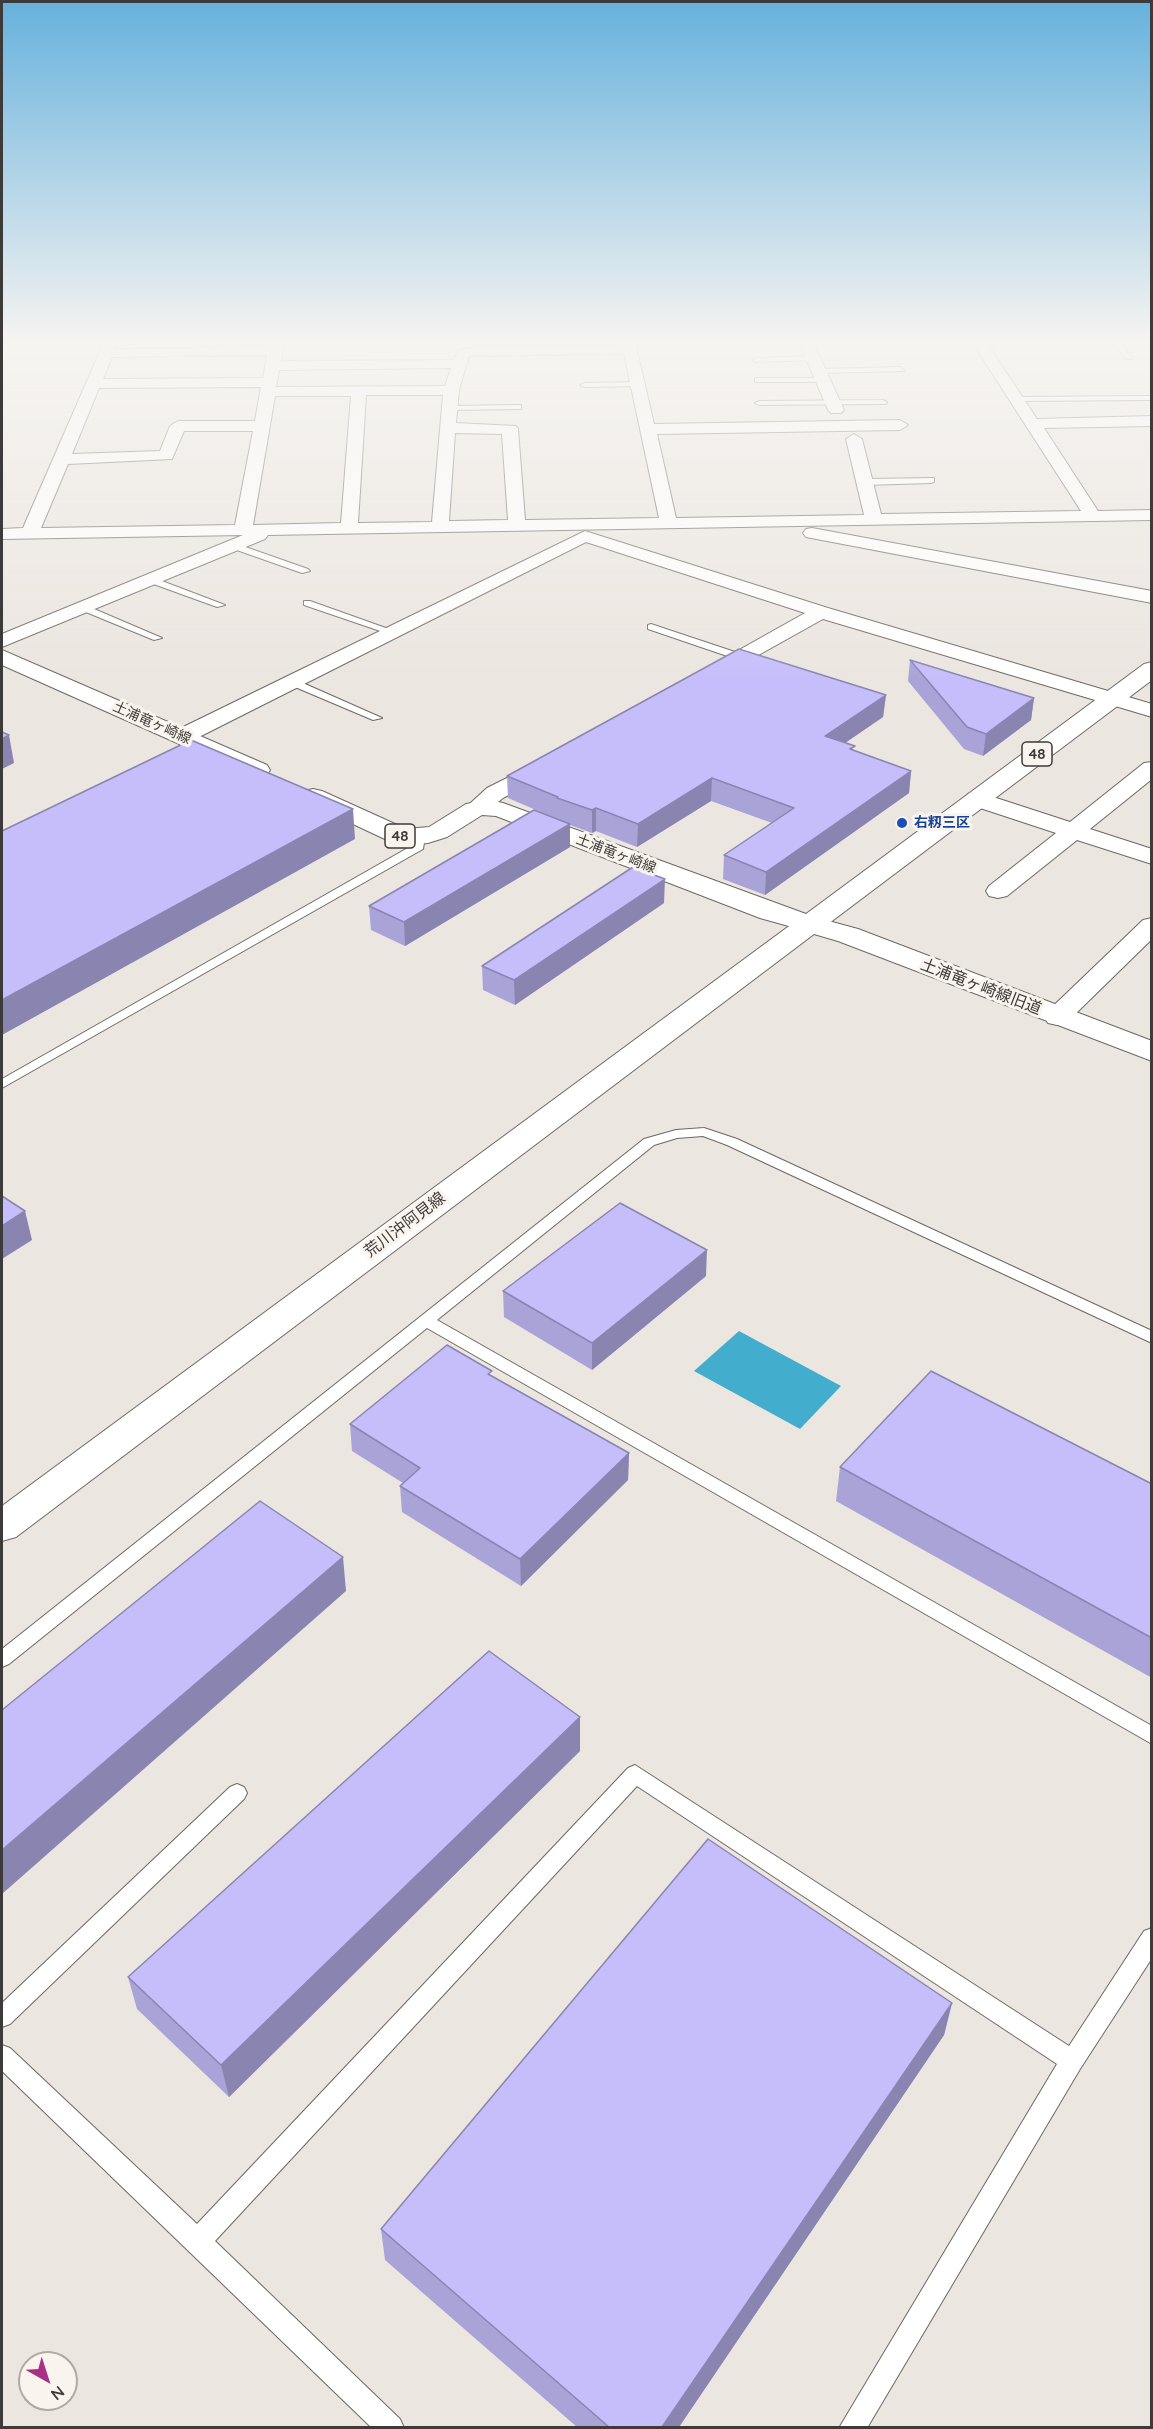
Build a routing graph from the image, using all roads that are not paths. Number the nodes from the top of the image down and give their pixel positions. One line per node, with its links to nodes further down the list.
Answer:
1 (63, 455): 10 (street)
2 (166, 455): 10 (street)
3 (256, 455): 22 (street)
4 (354, 455): 21 (street)
5 (446, 455): 19 (street)
6 (512, 455): 18 (street)
7 (654, 455): 17 (street)
8 (858, 455): 12 (street)
9 (1053, 455): 14 (street)
10 (61, 459): 24 (street)
11 (931, 480): 12 (lane)
12 (865, 482): 15 (street)
13 (1152, 515): 14 (street)
14 (1093, 516): 15 (street)
15 (874, 520): 16 (street)
16 (751, 522): 17 (street); 29 (street)
17 (669, 523): 23 (street)
18 (517, 525): 19 (street); 23 (street)
19 (440, 526): 21 (street)
20 (276, 528): 21 (street); 22 (street); 26 (street)
21 (349, 528)
22 (243, 529): 24 (street)
23 (585, 530): 33 (street); 35 (street)
24 (30, 533): 25 (street)
25 (2, 534)
26 (234, 546): 27 (lane); 28 (street)
27 (305, 570)
28 (151, 580): 31 (lane); 32 (street)
29 (1152, 597)
30 (307, 603): 35 (lane)
31 (220, 605)
32 (84, 608): 36 (lane); 37 (street)
33 (821, 612): 39 (street); 43 (street)
34 (651, 627): 39 (lane)
35 (392, 632): 42 (street)
36 (157, 638)
37 (2, 641)
38 (2, 657): 46 (main road, 土浦竜ヶ崎線 / 48)
39 (740, 657): 41 (street)
40 (1152, 669): 43 (main road, 48)
41 (699, 680)
42 (292, 682): 45 (lane); 46 (street)
43 (1110, 699): 44 (street); 49 (main road, 48)
44 (1152, 711)
45 (377, 718)
46 (183, 736): 52 (main road, 土浦竜ヶ崎線 / 48)
47 (556, 759): 50 (street)
48 (1152, 768): 51 (street)
49 (976, 799): 51 (street); 55 (main road, 48)
50 (475, 809): 52 (main road, 土浦竜ヶ崎線 / 48); 55 (main road, 土浦竜ヶ崎線)
51 (1074, 831): 53 (street); 54 (street)
52 (418, 836): 59 (lane)
53 (1152, 857)
54 (998, 891)
55 (810, 924): 57 (main road, 土浦竜ヶ崎線旧道); 62 (main road, 荒川沖阿見線)
56 (1152, 925): 57 (street)
57 (1057, 1017): 58 (main road, 土浦竜ヶ崎線旧道)
58 (1152, 1052)
59 (2, 1084)
60 (424, 1320): 61 (lane); 63 (lane); 64 (lane)
61 (1152, 1338)
62 (2, 1526)
63 (2, 1659)
64 (1152, 1736)
65 (237, 1793): 67 (lane)
66 (1152, 1938): 69 (lane)
67 (2, 2017)
68 (2, 2056): 70 (lane)
69 (1072, 2061): 70 (lane); 72 (lane)
70 (198, 2241): 71 (lane)
71 (391, 2427)
72 (852, 2427)

